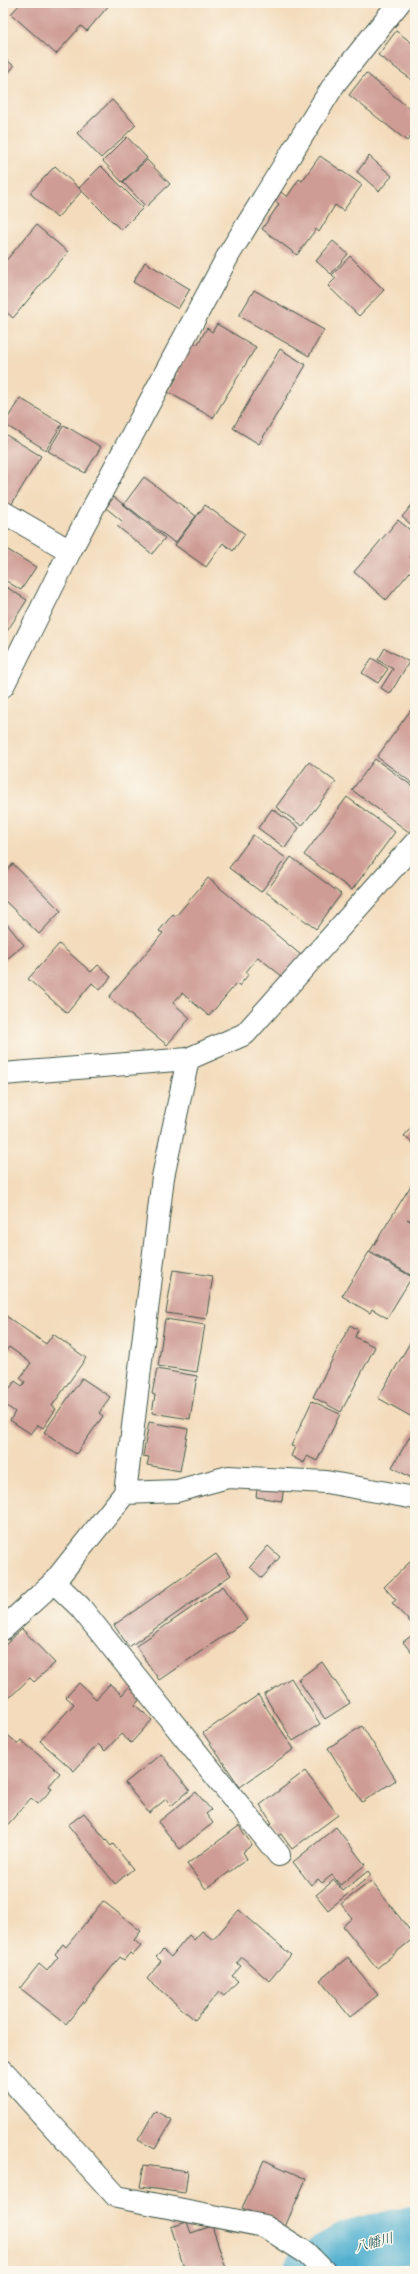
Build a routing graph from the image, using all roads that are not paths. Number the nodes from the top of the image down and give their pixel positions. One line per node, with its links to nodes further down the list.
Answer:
1 (399, 3): 3 (street)
2 (3, 512): 3 (street)
3 (70, 550): 4 (street)
4 (6, 671)
5 (415, 843): 6 (street)
6 (188, 1059): 7 (street); 8 (street)
7 (3, 1074)
8 (125, 1493): 9 (street); 10 (street)
9 (415, 1498)
10 (54, 1582): 11 (street); 12 (street)
11 (3, 1628)
12 (279, 1855)
13 (3, 2071): 14 (street)
14 (324, 2271)

